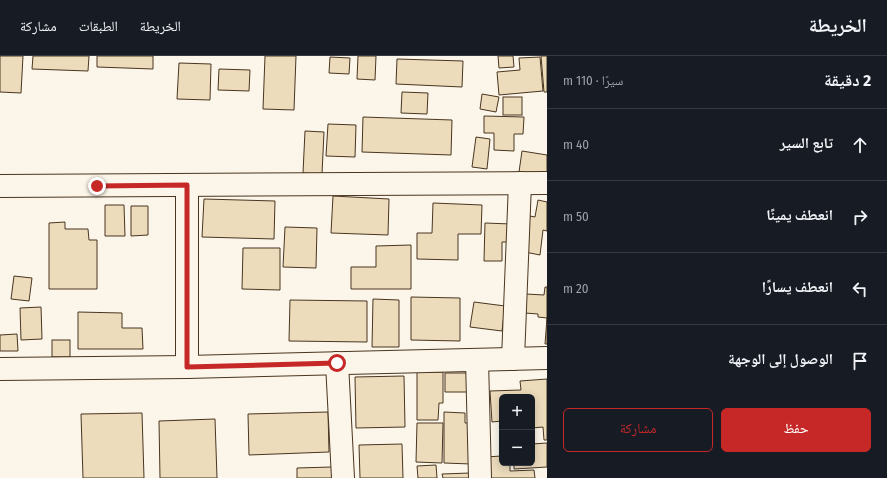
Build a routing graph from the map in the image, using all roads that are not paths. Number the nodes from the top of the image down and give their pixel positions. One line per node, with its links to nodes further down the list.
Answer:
1 (520, 183): 2 (street); 3 (street); 6 (street)
2 (547, 183)
3 (187, 185): 4 (street); 9 (street)
4 (0, 186)
5 (547, 358): 6 (street)
6 (514, 359): 7 (street)
7 (477, 360): 8 (street); 12 (street)
8 (337, 363): 9 (street); 11 (street)
9 (187, 367): 10 (street)
10 (0, 369)
11 (343, 478)
12 (480, 478)

